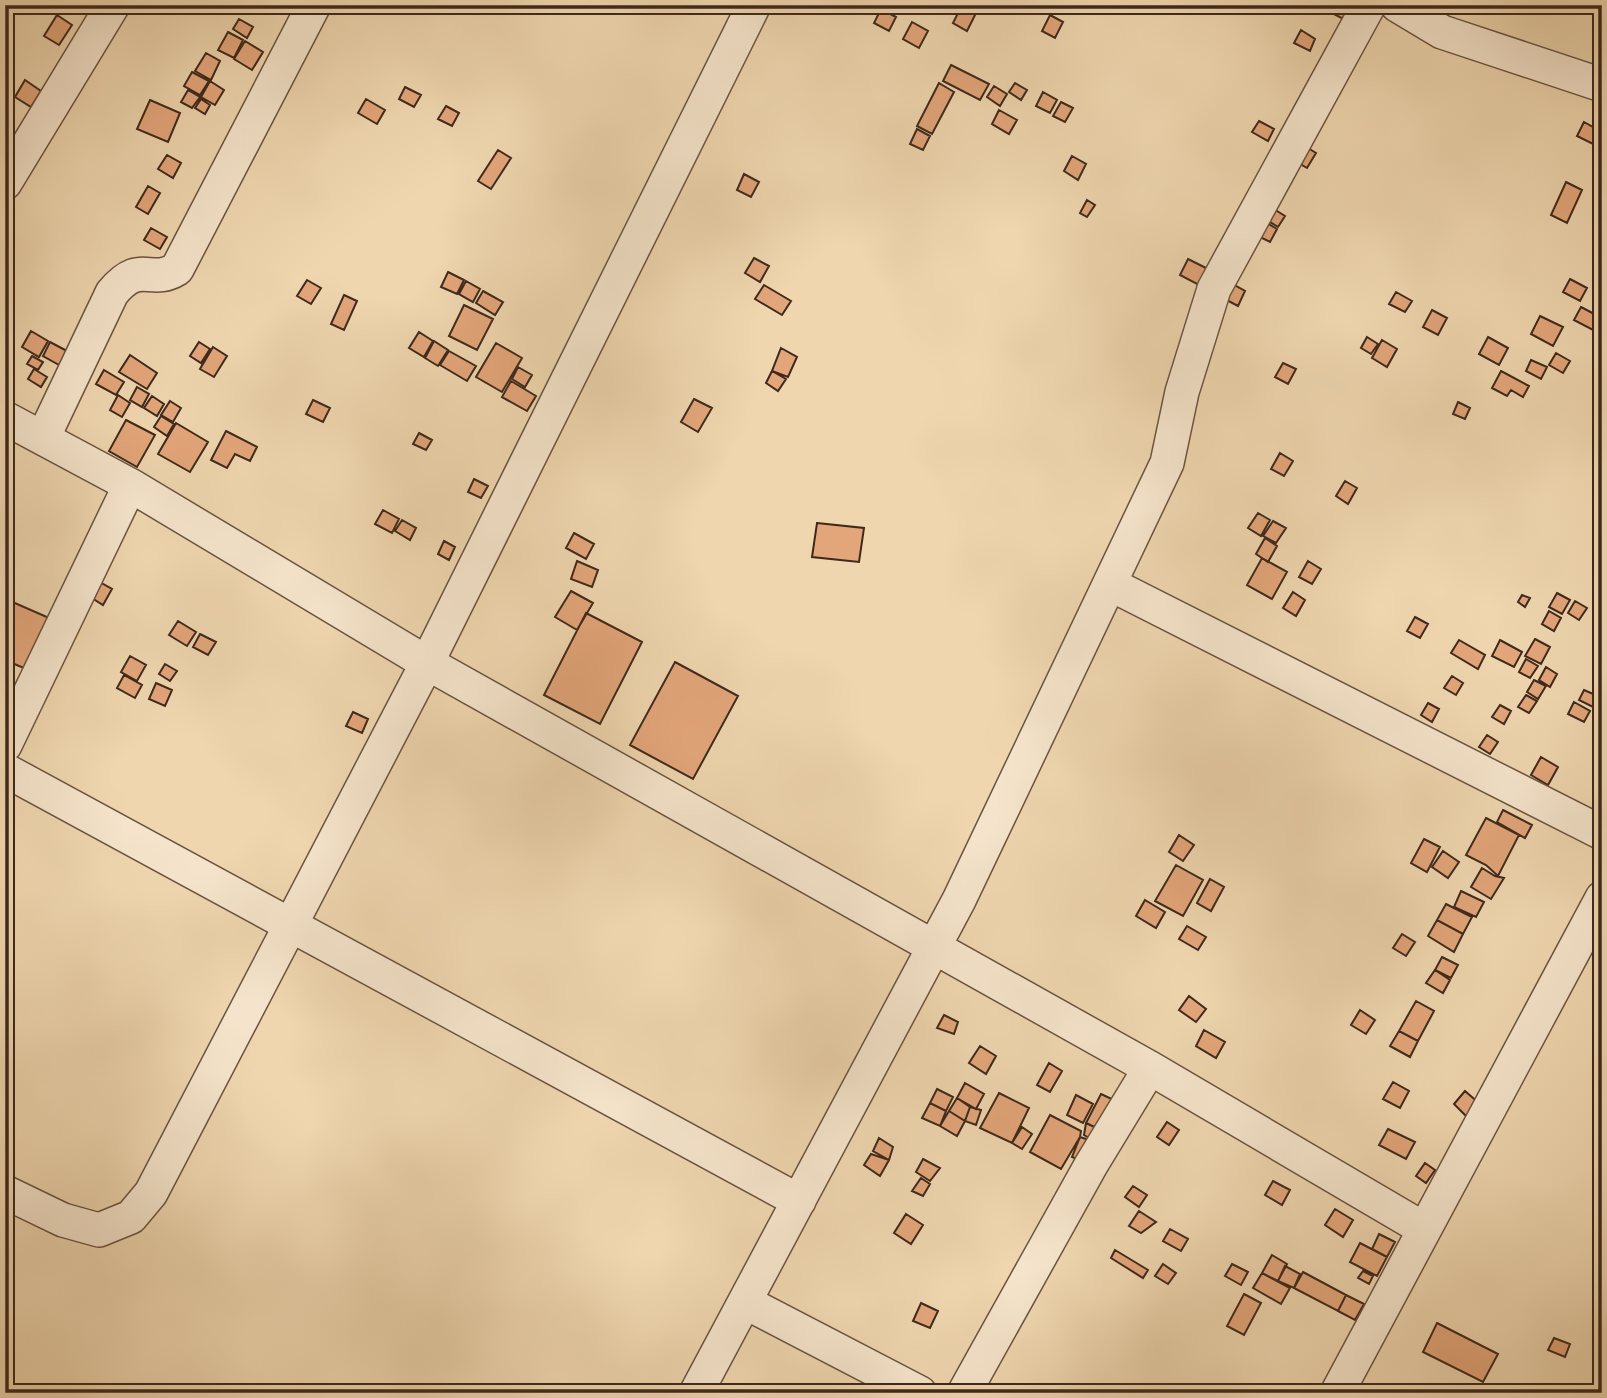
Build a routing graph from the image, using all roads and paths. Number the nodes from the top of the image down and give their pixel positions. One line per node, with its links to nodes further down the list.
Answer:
1 (113, 5): 7 (street)
2 (314, 5): 9 (street)
3 (754, 5): 12 (street)
4 (1370, 5): 11 (street)
5 (1398, 5): 6 (street)
6 (1602, 85)
7 (5, 183)
8 (5, 418): 9 (street)
9 (43, 438): 10 (street)
10 (130, 485): 12 (street); 13 (street)
11 (1110, 583): 15 (street); 18 (street)
12 (427, 663): 17 (street); 18 (street)
13 (5, 744)
14 (5, 770): 17 (street)
15 (1602, 833)
16 (1602, 898): 22 (street)
17 (291, 925): 20 (street); 21 (street)
18 (934, 948): 19 (street); 21 (street)
19 (1150, 1068): 22 (street); 26 (street)
20 (5, 1192)
21 (799, 1201): 23 (street)
22 (1424, 1229): 27 (street)
23 (745, 1302): 24 (street); 25 (street)
24 (696, 1393)
25 (920, 1393)
26 (964, 1393)
27 (1337, 1393)

